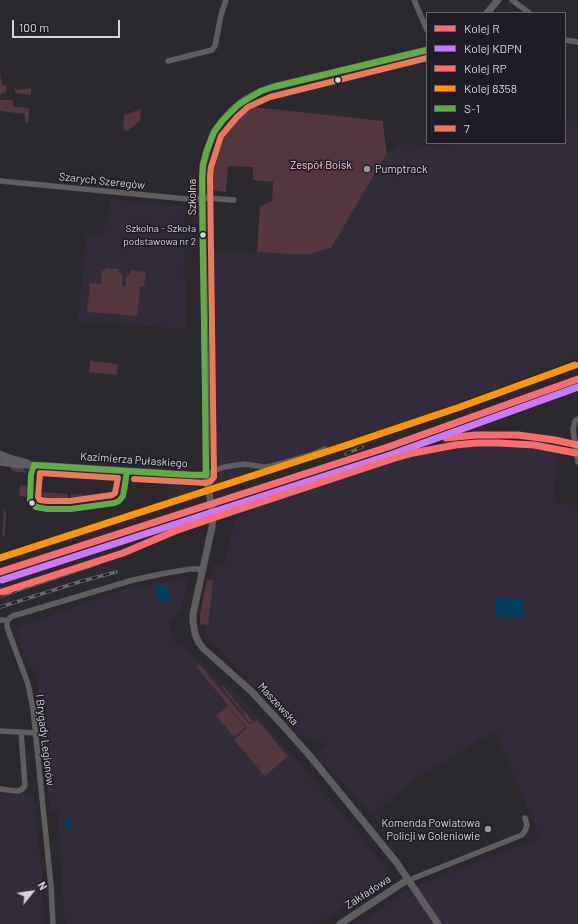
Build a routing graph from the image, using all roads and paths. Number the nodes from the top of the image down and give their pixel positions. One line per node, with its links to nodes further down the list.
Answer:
1 (226, 0): 11 (street)
2 (414, 0): 7 (street)
3 (498, 0): 5 (street)
4 (512, 0): 6 (street)
5 (488, 12)
6 (527, 12)
7 (426, 28)
8 (566, 40): 9 (street)
9 (578, 42)
10 (426, 50): 13 (street, Szkolna)
11 (168, 61)
12 (0, 181): 13 (street, Szarych Szeregów)
13 (202, 198): 14 (street, Szarych Szeregów); 22 (street, Szkolna)
14 (234, 200)
15 (578, 419): 19 (street)
16 (325, 449): 22 (street, Kazimierza Pułaskiego)
17 (0, 454): 20 (street, Kazimierza Pułaskiego)
18 (0, 462): 20 (street, Kazimierza Pułaskiego)
19 (578, 462)
20 (34, 464): 21 (street, Kazimierza Pułaskiego)
21 (126, 471): 22 (street, Kazimierza Pułaskiego); 23 (street)
22 (206, 475): 24 (street, Maszewska)
23 (125, 489)
24 (203, 569): 26 (street); 32 (street, Maszewska)
25 (0, 620): 26 (street)
26 (7, 621): 29 (street, I Brygady Legionów)
27 (0, 731): 28 (street)
28 (20, 732): 29 (street); 30 (street)
29 (36, 733): 33 (street, I Brygady Legionów)
30 (0, 789)
31 (525, 818): 32 (street)
32 (409, 880): 34 (street, Zakładowa); 35 (street, Maszewska)
33 (53, 924)
34 (340, 924)
35 (438, 924)

